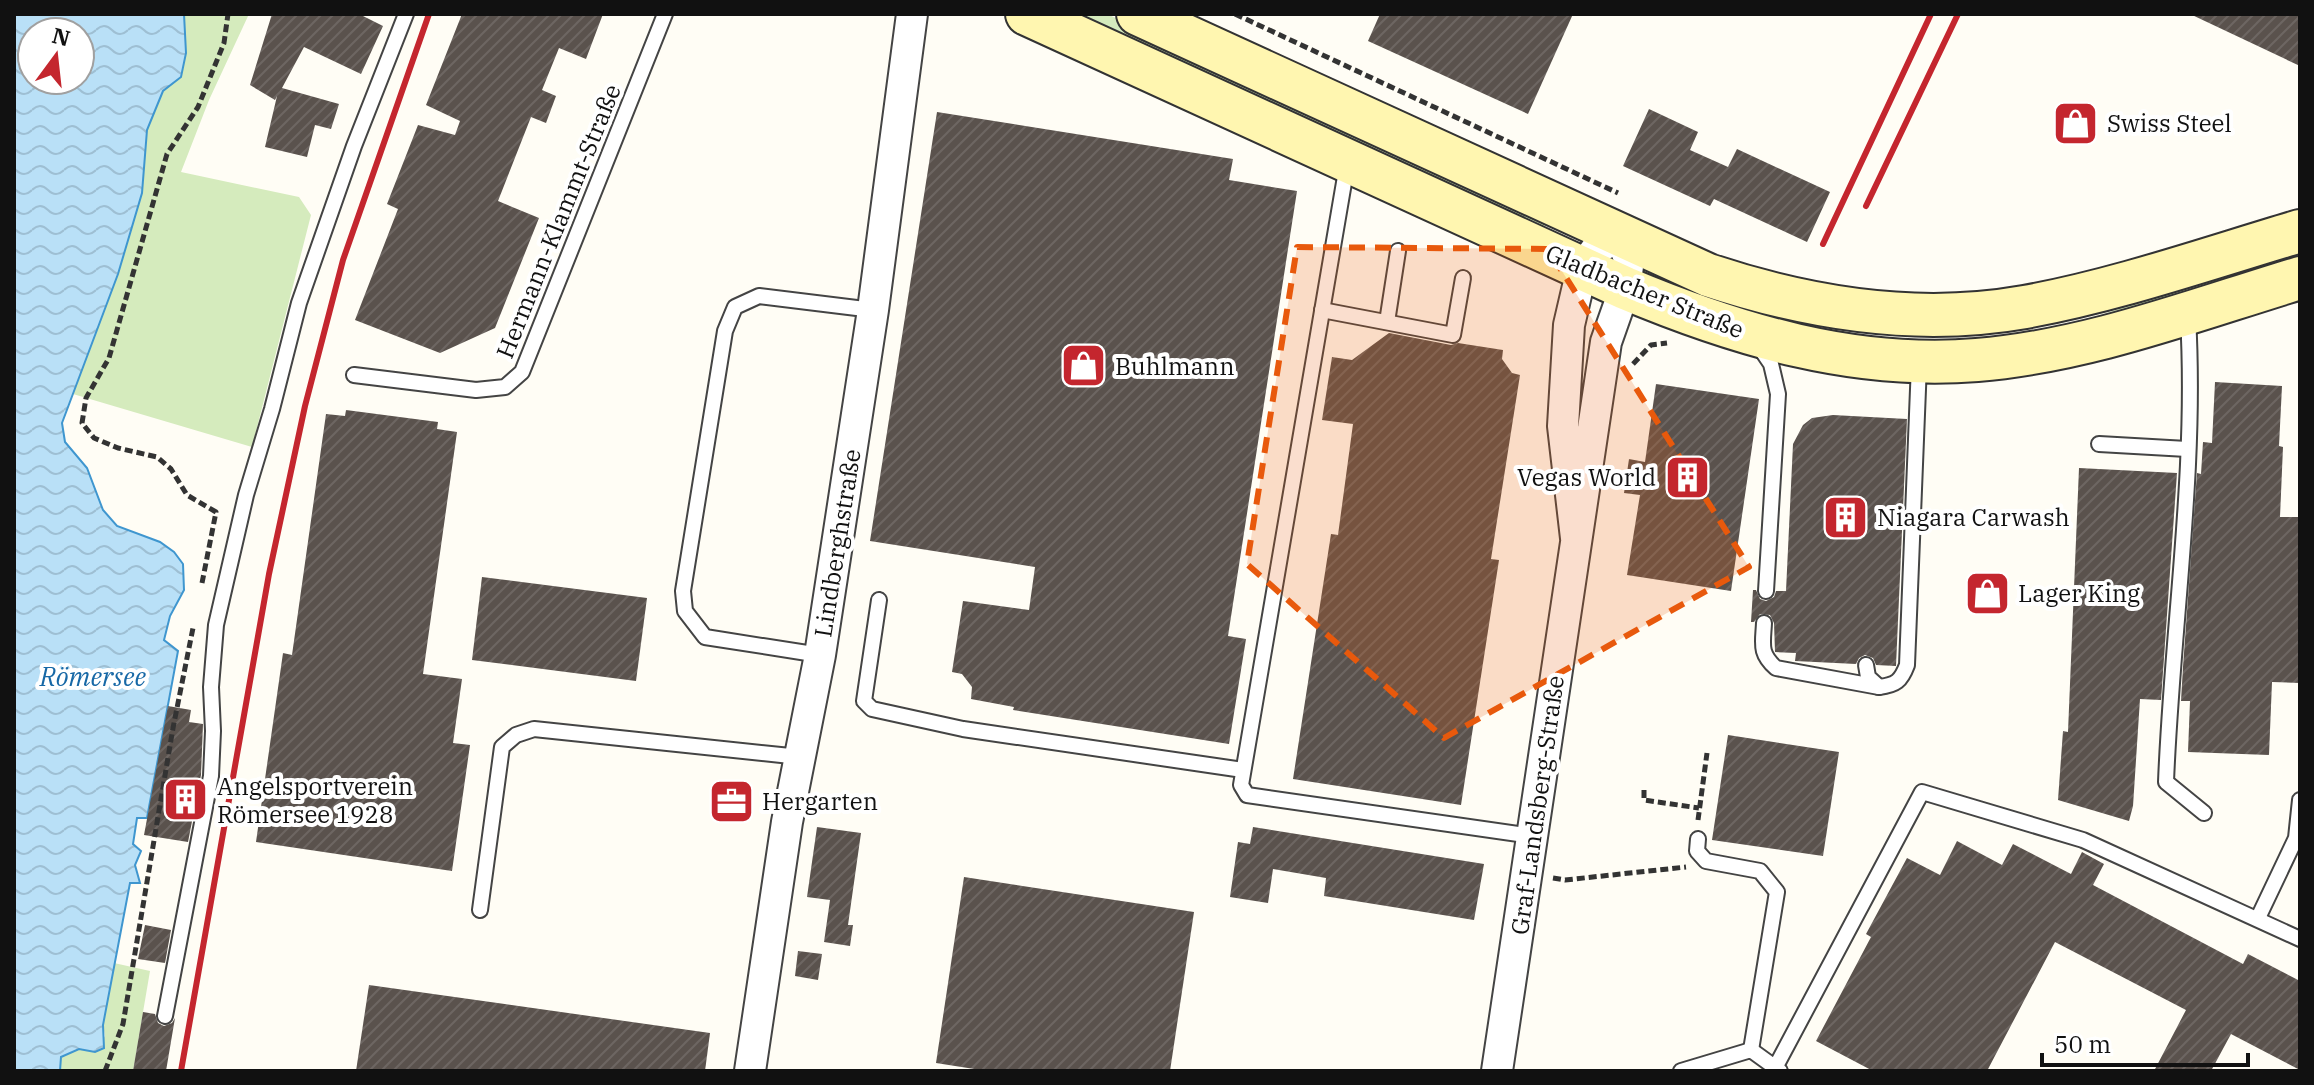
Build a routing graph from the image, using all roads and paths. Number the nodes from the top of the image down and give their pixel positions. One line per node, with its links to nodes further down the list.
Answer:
1 (228, 14): 27 (path)
2 (406, 14): 51 (lane)
3 (665, 14): 23 (lane, Hermann-Klammt-Straße)
4 (912, 14): 17 (street, Lindberghstraße)
5 (1027, 14): 8 (main road, Gladbacher Straße)
6 (1138, 14): 11 (main road, Gladbacher Straße)
7 (1235, 14): 9 (path)
8 (1348, 160): 13 (main road, Gladbacher Straße); 18 (lane)
9 (1621, 194)
10 (2300, 231): 11 (main road, Gladbacher Straße)
11 (1621, 236): 13 (street); 16 (street, Graf-Landsberg-Straße)
12 (1398, 251): 20 (lane)
13 (1582, 269): 16 (main road, Gladbacher Straße); 26 (street, Graf-Landsberg-Straße)
14 (1463, 278): 20 (lane)
15 (2300, 278): 19 (main road, Gladbacher Straße)
16 (1625, 288): 21 (main road, Gladbacher Straße); 26 (street, Graf-Landsberg-Straße)
17 (873, 310): 32 (street, Lindberghstraße); 32 (lane)
18 (1322, 310): 20 (lane); 39 (lane)
19 (2187, 313): 22 (main road, Gladbacher Straße); 25 (lane)
20 (1387, 322)
21 (1751, 335): 22 (main road, Gladbacher Straße); 28 (lane)
22 (1919, 361): 36 (lane)
23 (354, 375)
24 (2099, 444): 25 (lane)
25 (2187, 449): 43 (lane)
26 (1576, 538): 44 (street, Graf-Landsberg-Straße)
27 (201, 589)
28 (1766, 591)
29 (879, 600): 39 (lane)
30 (194, 620): 54 (path)
31 (1764, 623): 35 (lane)
32 (820, 655): 38 (street, Lindberghstraße)
33 (1807, 662): 35 (lane)
34 (1866, 665): 36 (lane)
35 (1795, 672): 36 (lane)
36 (1879, 687)
37 (1707, 753): 42 (path)
38 (800, 757): 48 (lane); 55 (street, Lindberghstraße)
39 (1243, 770): 44 (lane)
40 (1644, 790): 42 (path)
41 (2300, 800): 49 (lane)
42 (1699, 808): 45 (path)
43 (2204, 813)
44 (1532, 836): 56 (street, Graf-Landsberg-Straße)
45 (1698, 839): 46 (lane)
46 (1706, 861): 47 (path); 52 (lane)
47 (1565, 880)
48 (480, 910)
49 (2258, 918): 50 (lane); 53 (lane)
50 (2300, 939)
51 (165, 1016)
52 (1751, 1050): 53 (lane); 57 (lane)
53 (1778, 1070)
54 (105, 1071)
55 (750, 1071)
56 (1497, 1071)
57 (1681, 1071)

